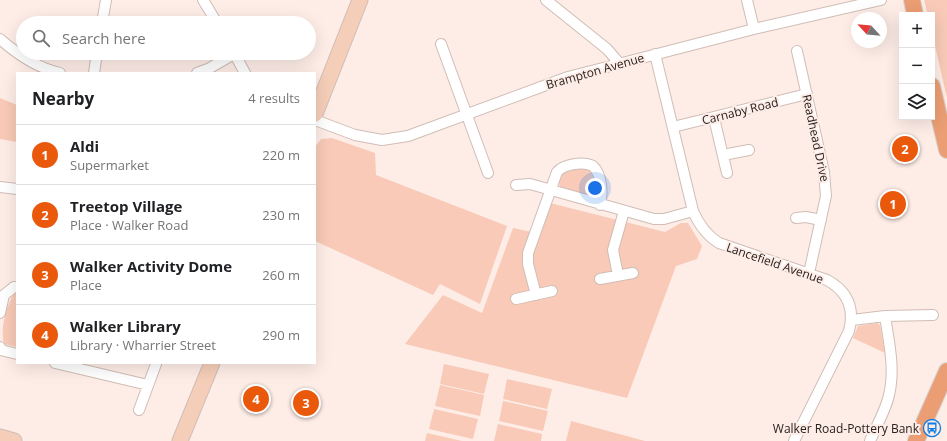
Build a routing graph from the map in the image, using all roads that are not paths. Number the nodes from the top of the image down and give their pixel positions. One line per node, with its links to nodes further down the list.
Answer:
1 (106, 0): 9 (street)
2 (203, 0): 10 (street)
3 (360, 0): 28 (street)
4 (546, 0): 21 (street)
5 (747, 0): 11 (street)
6 (881, 0): 11 (street, Brampton Avenue)
7 (912, 0): 8 (main road)
8 (914, 12)
9 (103, 16)
10 (213, 16)
11 (754, 29): 16 (street, Brampton Avenue)
12 (0, 39): 15 (street)
13 (441, 44): 29 (street)
14 (797, 51): 26 (street, Readhead Drive)
15 (16, 52)
16 (655, 54): 21 (street, Brampton Avenue); 32 (street, Lancefield Avenue)
17 (26, 60): 22 (street)
18 (96, 60): 23 (street)
19 (223, 60): 24 (street)
20 (238, 60): 25 (street)
21 (620, 64): 29 (street, Brampton Avenue)
22 (57, 72)
23 (94, 72)
24 (200, 72)
25 (245, 72)
26 (807, 94): 30 (street, Carnaby Road); 46 (street, Readhead Drive)
27 (935, 98): 33 (main road)
28 (316, 111)
29 (466, 116): 31 (street, Brampton Avenue); 36 (street)
30 (714, 118): 32 (street, Carnaby Road); 35 (street)
31 (316, 120)
32 (673, 127): 44 (street, Lancefield Avenue)
33 (947, 146)
34 (749, 150): 35 (street)
35 (723, 156): 37 (street)
36 (488, 173)
37 (727, 173)
38 (516, 185): 41 (street)
39 (0, 186): 40 (street)
40 (16, 190)
41 (549, 190): 42 (street); 42 (street); 53 (street)
42 (600, 205): 43 (street)
43 (624, 211): 44 (street); 49 (street)
44 (693, 211): 48 (street, Lancefield Avenue)
45 (796, 218): 46 (street)
46 (821, 220): 48 (street, Readhead Drive)
47 (633, 272): 49 (street)
48 (809, 273): 58 (street, Lancefield Avenue)
49 (618, 275): 50 (street)
50 (600, 279)
51 (16, 288): 55 (street)
52 (552, 291): 53 (street)
53 (536, 294): 54 (street)
54 (516, 299)
55 (0, 313)
56 (933, 315): 57 (street)
57 (885, 316): 58 (street); 71 (street)
58 (852, 320): 70 (street)
59 (0, 347): 60 (street)
60 (16, 354)
61 (59, 364): 65 (street)
62 (156, 364): 65 (street)
63 (212, 364): 69 (street)
64 (947, 371): 72 (main road)
65 (148, 385): 66 (street)
66 (139, 410)
67 (0, 437): 68 (street)
68 (14, 441)
69 (180, 441)
70 (794, 441)
71 (870, 441)
72 (916, 441)

